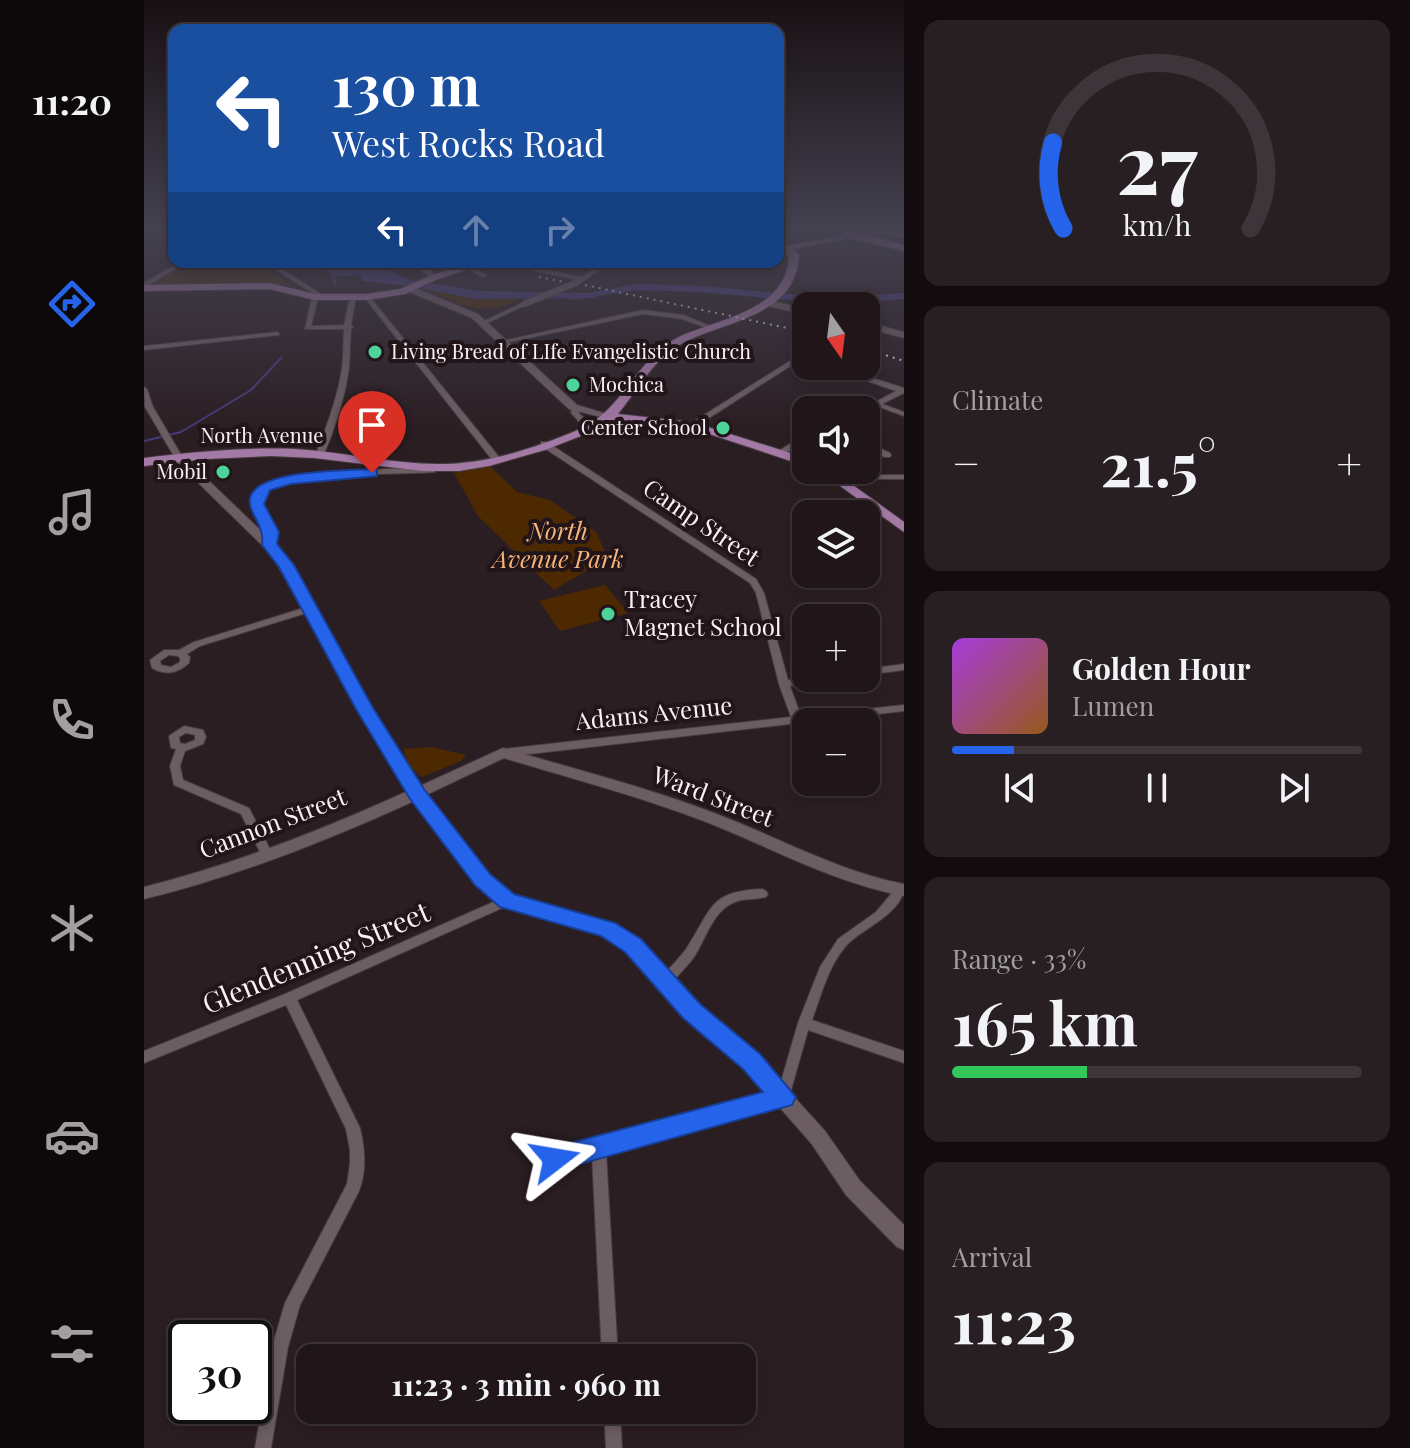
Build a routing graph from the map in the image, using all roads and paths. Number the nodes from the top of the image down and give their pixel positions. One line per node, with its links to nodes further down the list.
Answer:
1 (315, 297): 2 (main road); 10 (street)
2 (353, 297): 3 (main road); 10 (street)
3 (367, 297): 36 (street)
4 (428, 297): 9 (main road)
5 (542, 297): 9 (street, bridge)
6 (776, 297): 7 (main road, North Avenue)
7 (771, 301): 8 (main road); 11 (main road, North Avenue)
8 (792, 308)
9 (479, 320): 15 (main road)
10 (350, 327): 32 (street)
11 (712, 328): 15 (street); 25 (main road, North Avenue)
12 (880, 329): 14 (main road)
13 (277, 334): 16 (street)
14 (904, 335)
15 (505, 341): 23 (main road)
16 (144, 348)
17 (792, 363): 26 (street)
18 (870, 380): 20 (street)
19 (144, 389): 35 (street)
20 (903, 391): 21 (street)
21 (880, 402)
22 (880, 405): 24 (street)
23 (575, 409): 25 (main road); 27 (street)
24 (904, 414)
25 (609, 416): 26 (main road); 27 (main road, North Avenue)
26 (692, 425): 31 (main road)
27 (585, 431): 28 (main road, North Avenue)
28 (544, 444): 36 (main road, North Avenue); 49 (street, Camp Street)
29 (792, 446): 31 (street)
30 (880, 451): 33 (street)
31 (779, 453): 34 (main road)
32 (320, 454): 35 (main road, North Avenue); 38 (main road, North Avenue)
33 (887, 455)
34 (792, 457)
35 (179, 458): 37 (main road, North Avenue); 43 (main road)
36 (496, 459): 38 (main road, North Avenue)
37 (144, 462)
38 (461, 466): 43 (street)
39 (880, 476): 40 (street)
40 (904, 477)
41 (845, 484): 42 (main road)
42 (904, 528)
43 (269, 545): 44 (main road)
44 (310, 609): 45 (street); 56 (main road)
45 (181, 653)
46 (904, 667): 47 (street)
47 (880, 670)
48 (792, 683): 49 (street)
49 (784, 684): 50 (street, Camp Street)
50 (793, 708)
51 (904, 708): 52 (street, Adams Avenue)
52 (880, 710)
53 (792, 720): 55 (street, Adams Avenue)
54 (181, 748): 57 (street)
55 (503, 753): 56 (main road, Adams Avenue); 59 (main road, Ward Street)
56 (417, 794): 57 (main road, Cannon Street); 63 (main road)
57 (267, 855): 58 (main road, Cannon Street)
58 (169, 888): 60 (main road, Cannon Street); 62 (main road)
59 (902, 890): 66 (street)
60 (144, 893)
61 (762, 894): 64 (street)
62 (144, 901)
63 (507, 901): 64 (main road); 65 (street, Glendenning Street)
64 (665, 982): 69 (main road)
65 (289, 998): 67 (street, Glendenning Street); 75 (street)
66 (804, 1023): 68 (street); 69 (street)
67 (144, 1057)
68 (904, 1057)
69 (783, 1097): 70 (street); 72 (main road)
70 (599, 1149): 71 (street); 73 (street)
71 (555, 1159)
72 (904, 1240)
73 (609, 1344)
74 (613, 1424): 76 (street)
75 (263, 1448)
76 (614, 1448)

